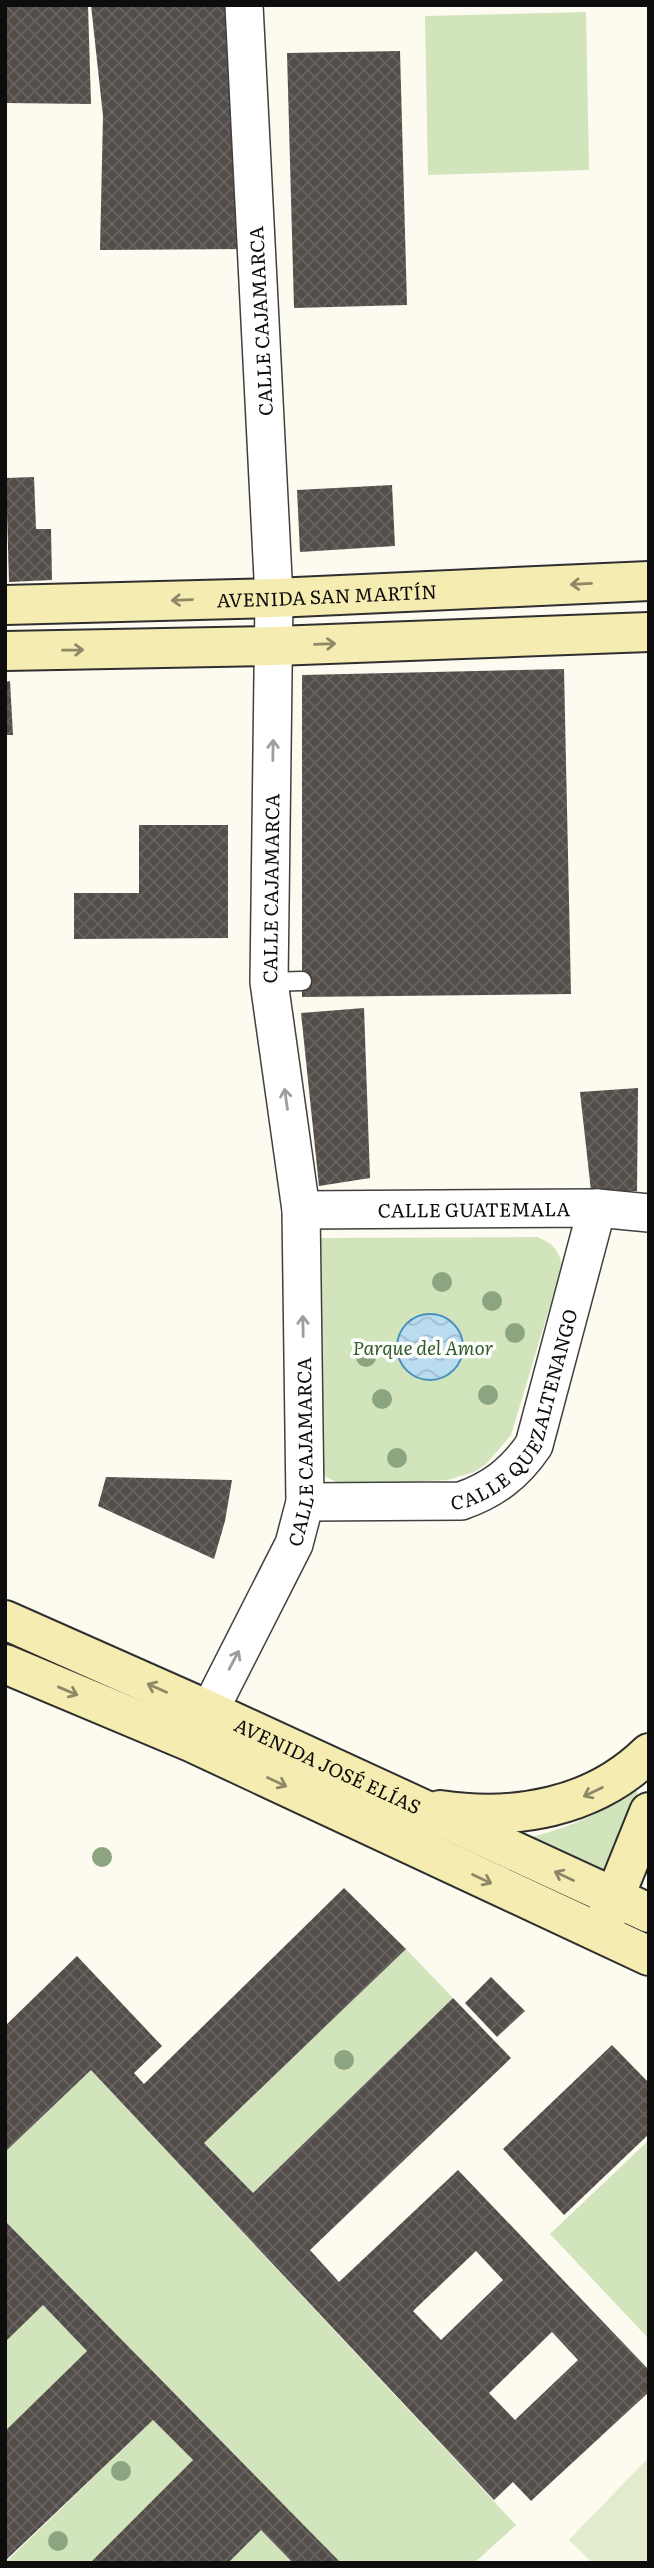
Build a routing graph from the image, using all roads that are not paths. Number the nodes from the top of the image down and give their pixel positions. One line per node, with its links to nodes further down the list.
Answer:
1 (244, 5): 3 (street, CALLE CAJAMARCA)
2 (649, 580): 3 (street, AVENIDA SAN MARTÍN, one-way to 3)
3 (274, 597): 4 (street, AVENIDA SAN MARTÍN, one-way to 4); 6 (street, CALLE CAJAMARCA)
4 (5, 605)
5 (649, 632): 6 (street, one-way to 5)
6 (275, 646): 7 (street, one-way to 6); 9 (street, CALLE CAJAMARCA, one-way to 6)
7 (5, 651)
8 (597, 1208): 9 (street, CALLE GUATEMALA); 10 (street, CALLE GUATEMALA); 11 (street, CALLE QUEZALTENANGO)
9 (301, 1210): 11 (street, CALLE CAJAMARCA, one-way to 9)
10 (649, 1213)
11 (305, 1502): 14 (street, CALLE CAJAMARCA, one-way to 11)
12 (5, 1620): 14 (street, AVENIDA JOSÉ ELÍAS, one-way to 12)
13 (5, 1664): 14 (street, AVENIDA JOSÉ ELÍAS, one-way to 14)
14 (200, 1727): 16 (street, AVENIDA JOSÉ ELÍAS); 20 (street, AVENIDA JOSÉ ELÍAS, one-way to 20)
15 (649, 1753): 16 (street, one-way to 16)
16 (412, 1806): 18 (street, AVENIDA JOSÉ ELÍAS, one-way to 16)
17 (649, 1812): 18 (street)
18 (613, 1899): 19 (street, AVENIDA JOSÉ ELÍAS); 20 (street)
19 (649, 1913)
20 (600, 1934): 21 (street, AVENIDA JOSÉ ELÍAS)
21 (649, 1956)

